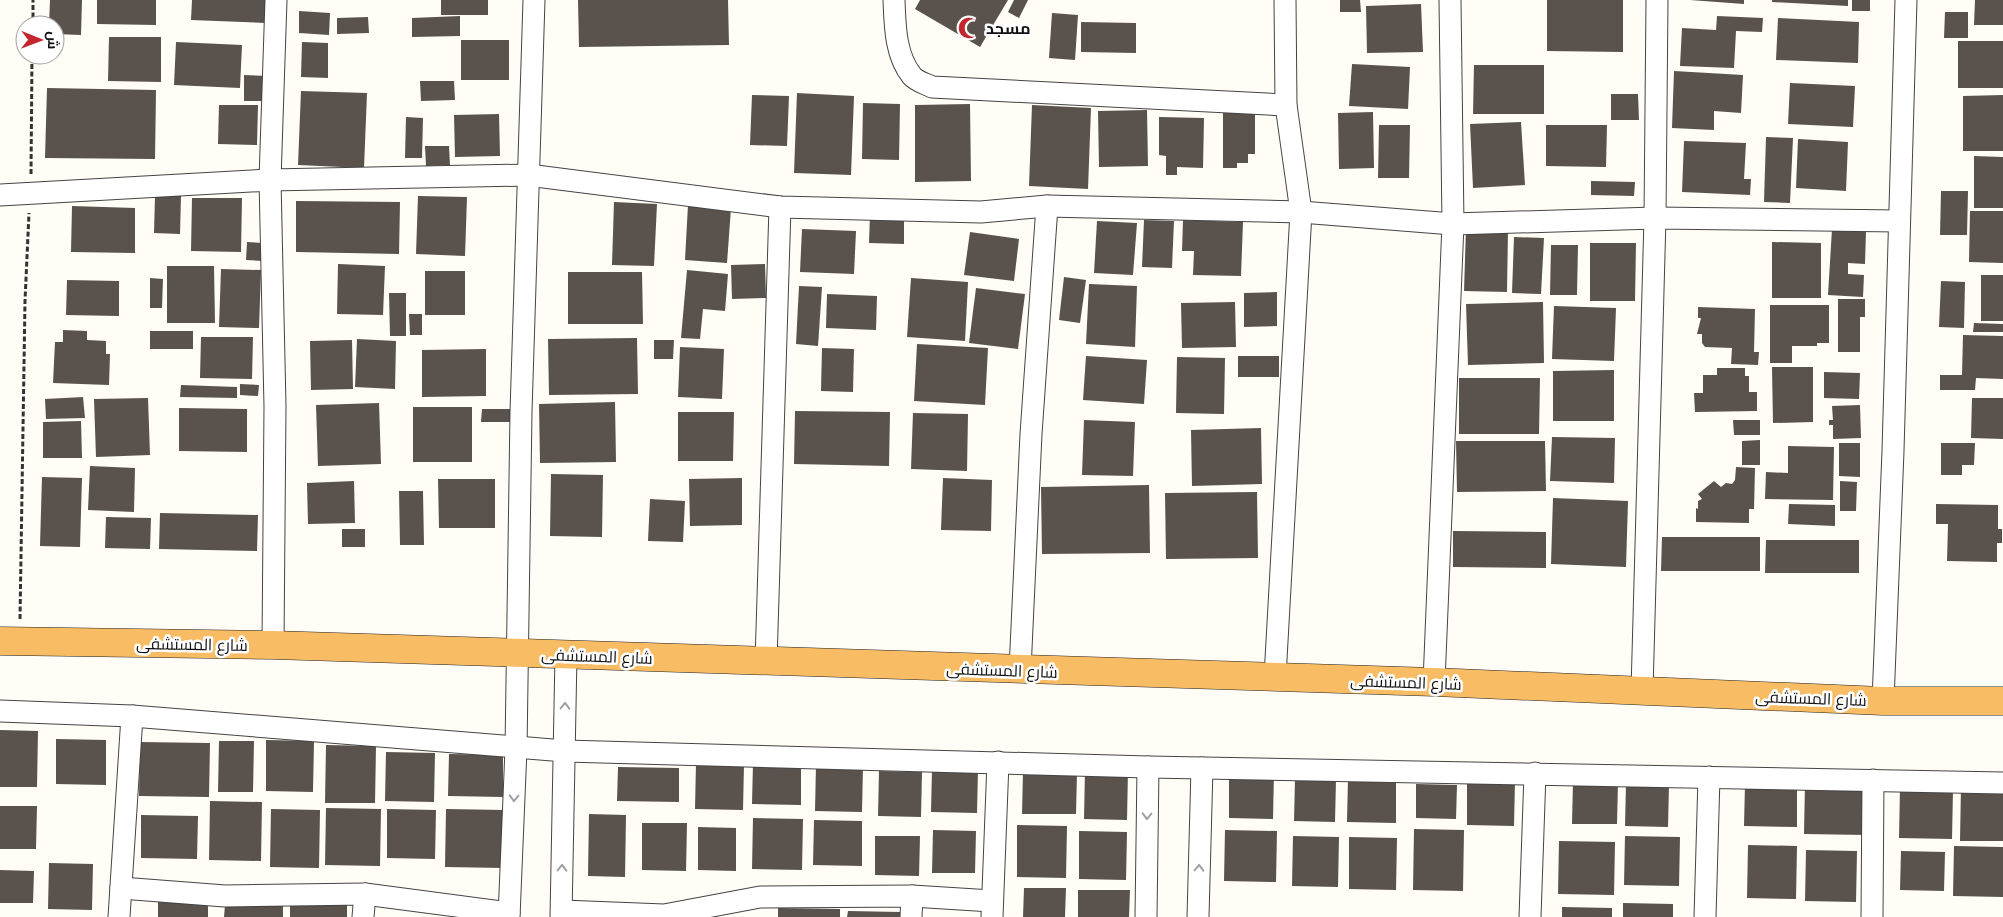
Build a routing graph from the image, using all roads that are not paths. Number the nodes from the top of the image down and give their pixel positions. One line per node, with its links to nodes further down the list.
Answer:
1 (276, 0): 10 (street)
2 (534, 0): 9 (street)
3 (894, 0): 8 (street)
4 (1284, 0): 8 (street)
5 (1450, 0): 17 (street)
6 (1657, 0): 15 (street)
7 (1906, 0): 16 (street)
8 (1286, 105): 14 (street)
9 (528, 175): 10 (street); 13 (street); 20 (street)
10 (270, 180): 11 (street); 19 (street)
11 (0, 195)
12 (1047, 206): 13 (street); 14 (street); 23 (street)
13 (780, 207): 22 (street)
14 (1301, 212): 17 (street); 24 (street)
15 (1655, 218): 16 (street); 17 (street); 26 (street)
16 (1899, 221): 27 (street)
17 (1453, 224): 25 (street)
18 (10, 641): 19 (highway, شارع المستشفى)
19 (273, 645): 20 (highway, شارع المستشفى)
20 (517, 653): 21 (highway, شارع المستشفى); 31 (street)
21 (566, 655): 22 (highway, شارع المستشفى); 32 (street, one-way to 21)
22 (766, 662): 23 (highway, شارع المستشفى)
23 (1020, 670): 24 (highway, شارع المستشفى)
24 (1275, 677): 25 (highway, شارع المستشفى)
25 (1434, 682): 26 (highway, شارع المستشفى)
26 (1642, 691): 27 (highway, شارع المستشفى)
27 (1883, 701): 28 (highway, شارع المستشفى)
28 (2003, 701)
29 (0, 711): 30 (street)
30 (132, 716): 31 (street); 40 (street)
31 (516, 749): 32 (street); 46 (street, one-way to 46)
32 (565, 751): 33 (street); 45 (street, one-way to 32)
33 (998, 762): 34 (street); 44 (street)
34 (1148, 767): 35 (street); 51 (street, one-way to 51)
35 (1202, 768): 36 (street); 52 (street, one-way to 35)
36 (1536, 773): 37 (street); 53 (street)
37 (1709, 777): 38 (street); 54 (street)
38 (1874, 780): 39 (street); 55 (street)
39 (2003, 783)
40 (120, 888): 41 (street); 48 (street)
41 (365, 894): 46 (street); 49 (street)
42 (912, 896): 43 (street); 44 (street); 50 (street)
43 (760, 907): 47 (street)
44 (992, 909)
45 (562, 914): 47 (street)
46 (509, 915)
47 (610, 915)
48 (119, 917)
49 (363, 917)
50 (911, 917)
51 (1146, 917)
52 (1198, 917)
53 (1530, 917)
54 (1706, 917)
55 (1872, 917)

